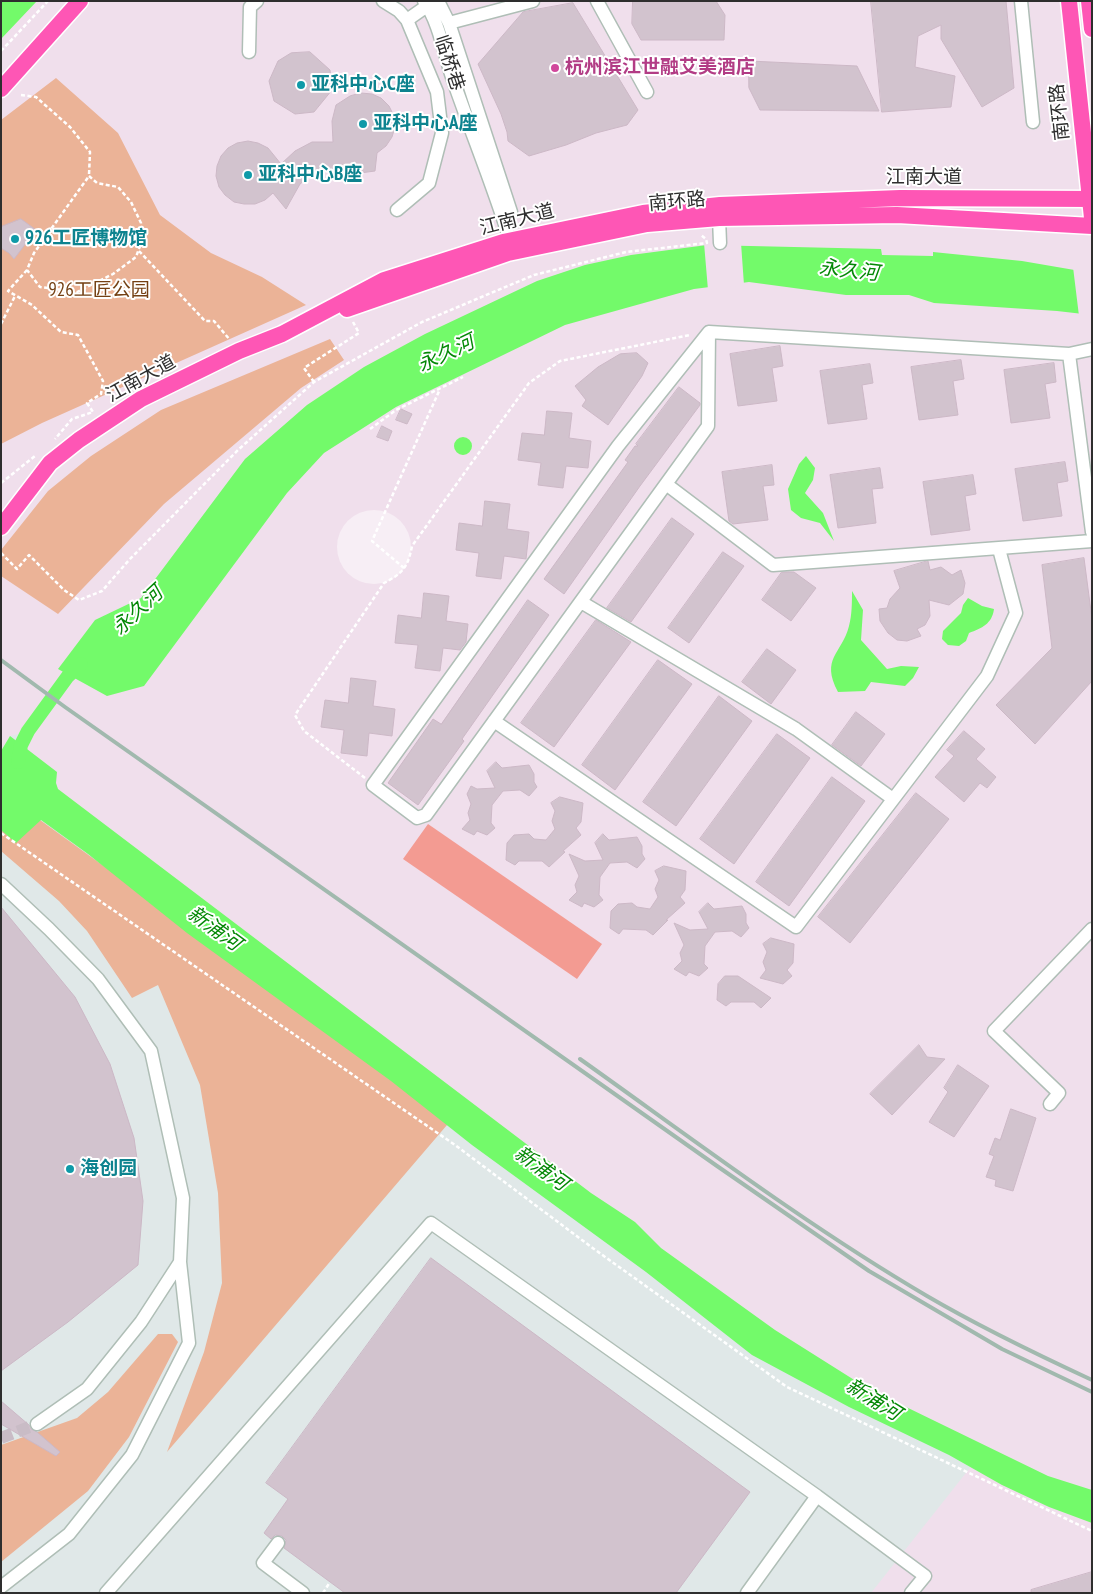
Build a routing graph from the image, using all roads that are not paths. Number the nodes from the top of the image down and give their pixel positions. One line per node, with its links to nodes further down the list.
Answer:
1 (80, 1): 14 (main road)
2 (257, 1): 13 (street)
3 (383, 1): 10 (street)
4 (533, 1): 11 (street)
5 (597, 1): 15 (street)
6 (1021, 1): 16 (street)
7 (1069, 1): 17 (main road, 南环路)
8 (1089, 1): 12 (main road)
9 (431, 2): 10 (street); 11 (street, 临桥巷); 22 (street, 临桥巷)
10 (407, 20): 18 (street)
11 (449, 23): 22 (street, 临桥巷)
12 (1092, 29)
13 (249, 52)
14 (1, 89)
15 (647, 92)
16 (1033, 122)
17 (1091, 199): 20 (main road, 南环路); 22 (main road, 江南大道)
18 (397, 210)
19 (719, 218): 21 (main road, 南环路); 23 (street); 25 (main road, 南环路)
20 (1092, 218)
21 (1092, 226)
22 (514, 239): 25 (main road, 江南大道)
23 (713, 243)
24 (709, 332): 27 (street); 28 (street); 34 (street)
25 (282, 334): 29 (main road, 江南大道)
26 (1092, 349): 27 (street)
27 (1069, 354): 30 (street)
28 (666, 484): 32 (street); 33 (street)
29 (1, 527)
30 (1092, 532)
31 (1092, 541): 32 (street)
32 (998, 549): 35 (street)
33 (581, 602): 34 (street); 35 (street)
34 (494, 721): 35 (street)
35 (893, 800)
36 (1, 884): 39 (street)
37 (1092, 928): 38 (street)
38 (1050, 1104)
39 (180, 1262): 40 (street); 43 (street)
40 (37, 1424)
41 (817, 1496): 44 (street); 46 (street); 47 (street)
42 (278, 1543): 45 (street)
43 (1, 1587)
44 (106, 1593)
45 (304, 1593)
46 (747, 1593)
47 (911, 1593)

